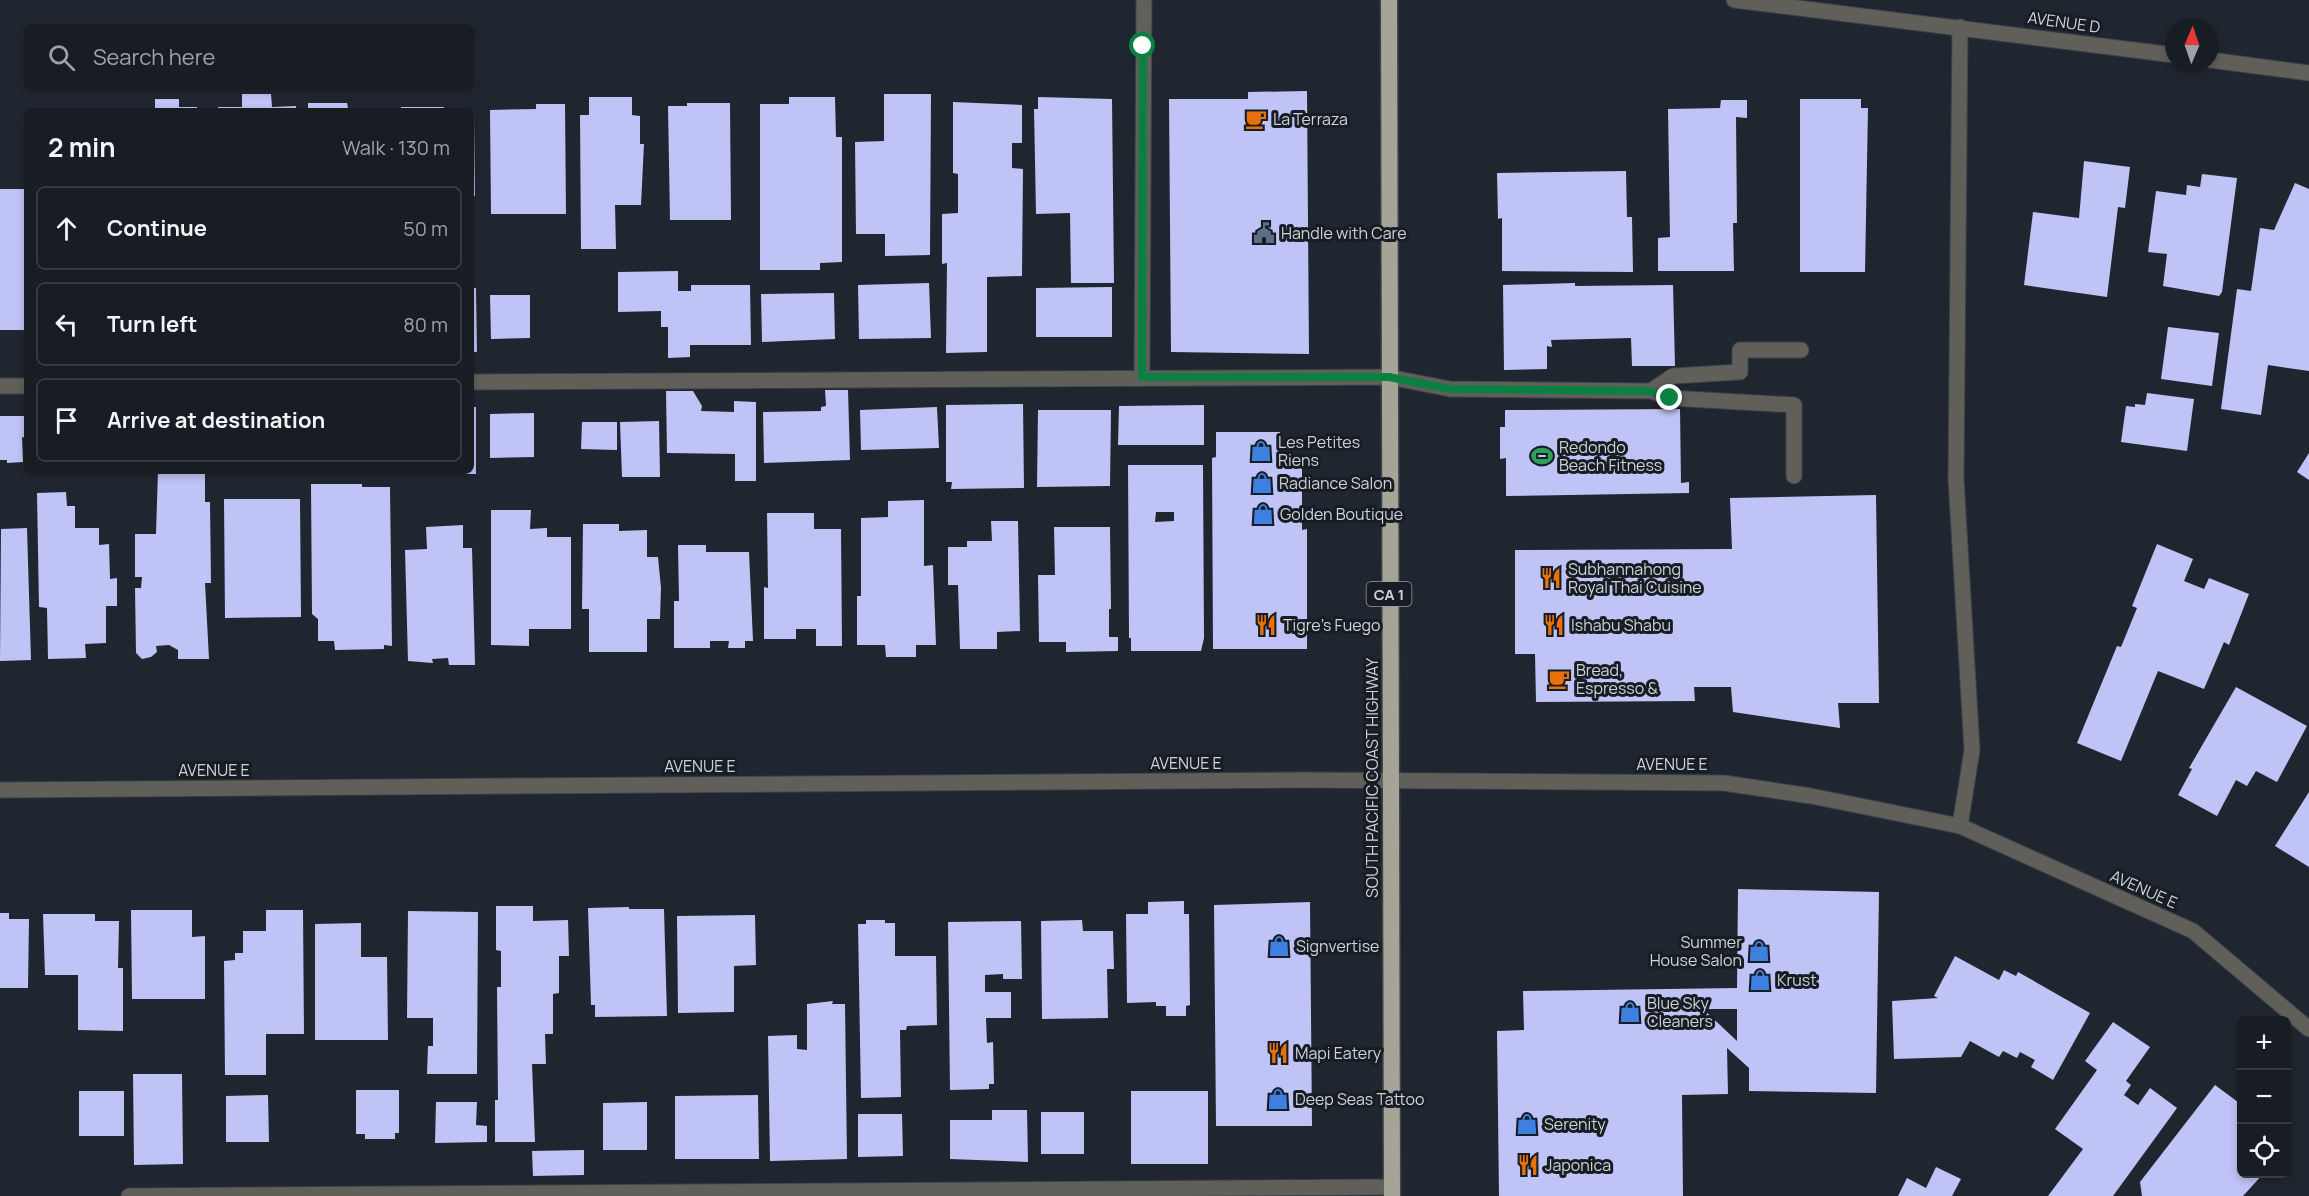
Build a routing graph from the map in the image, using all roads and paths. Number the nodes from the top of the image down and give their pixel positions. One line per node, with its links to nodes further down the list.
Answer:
1 (1144, 0): 9 (street)
2 (1389, 0): 10 (highway, SOUTH PACIFIC COAST HIGHWAY / CA 1)
3 (1734, 0): 4 (street, AVENUE D)
4 (1960, 27): 5 (street, AVENUE D); 18 (street)
5 (2165, 54)
6 (2219, 61): 7 (street)
7 (2309, 73)
8 (1801, 350): 14 (street)
9 (1142, 377): 10 (street); 11 (street)
10 (1389, 377): 14 (street); 16 (highway, SOUTH PACIFIC COAST HIGHWAY / CA 1)
11 (474, 382)
12 (0, 386): 13 (street)
13 (24, 386)
14 (1651, 391): 15 (street)
15 (1794, 476)
16 (1390, 781): 17 (street, AVENUE E); 18 (street, AVENUE E); 20 (highway, SOUTH PACIFIC COAST HIGHWAY / CA 1)
17 (0, 790)
18 (1960, 826): 19 (street, AVENUE E)
19 (2309, 1029)
20 (1392, 1192): 21 (street)
21 (129, 1196)

